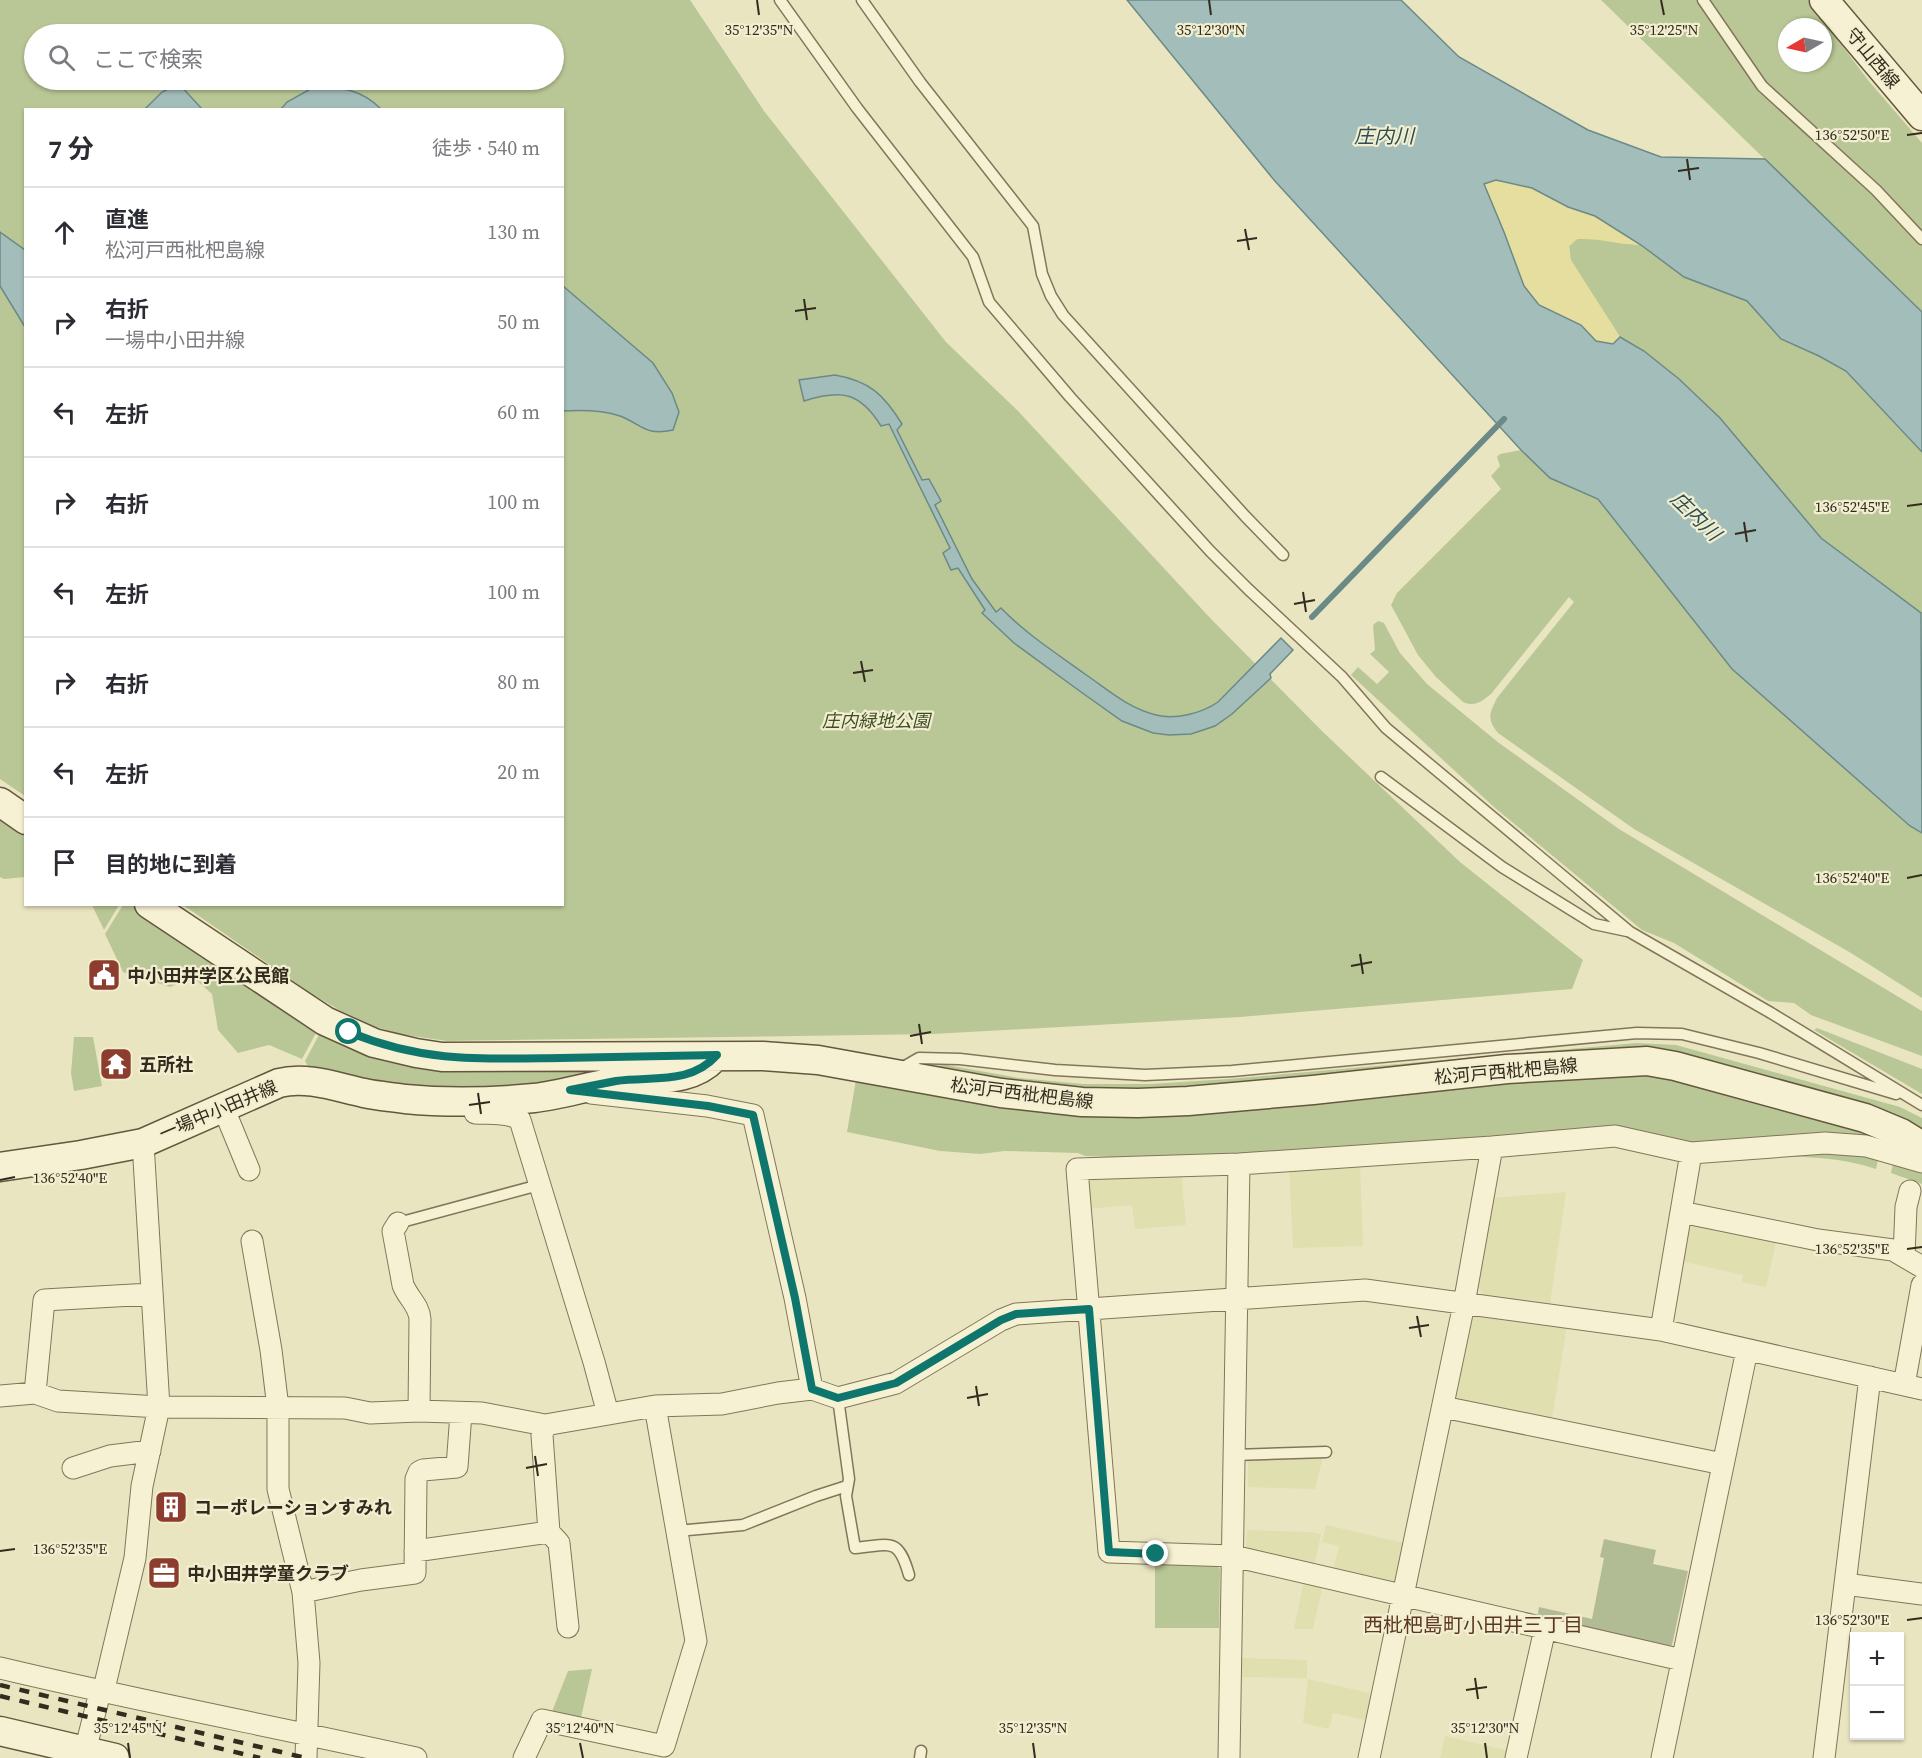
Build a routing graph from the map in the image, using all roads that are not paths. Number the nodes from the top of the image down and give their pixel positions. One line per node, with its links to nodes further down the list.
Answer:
1 (780, 0): 12 (lane)
2 (862, 0): 7 (lane)
3 (1703, 0): 6 (lane)
4 (1824, 0): 5 (main road, 守山西線)
5 (1922, 116)
6 (1922, 239)
7 (1283, 555)
8 (1381, 777): 12 (lane)
9 (0, 802): 10 (main road)
10 (24, 819)
11 (152, 906): 13 (main road, 松河戸西枇杷島線)
12 (1630, 932): 16 (lane)
13 (717, 1055): 14 (main road, 松河戸西枇杷島線); 15 (main road, 一場中小田井線)
14 (893, 1072): 16 (lane); 21 (main road, 松河戸西枇杷島線)
15 (570, 1090): 17 (main road, 一場中小田井線); 44 (street)
16 (1911, 1098): 18 (lane)
17 (407, 1099): 19 (main road, 一場中小田井線); 28 (street)
18 (1922, 1105)
19 (223, 1107): 20 (main road, 一場中小田井線); 27 (street)
20 (143, 1143): 26 (main road, 一場中小田井線); 36 (street)
21 (1922, 1146)
22 (1492, 1147): 23 (street); 25 (street); 38 (street)
23 (1691, 1154): 24 (street); 30 (street)
24 (1922, 1162)
25 (1239, 1164): 37 (street); 39 (street)
26 (0, 1167)
27 (249, 1170)
28 (539, 1185): 31 (lane); 54 (street)
29 (1910, 1191): 33 (street)
30 (1681, 1212): 33 (street); 40 (street)
31 (398, 1223): 52 (street)
32 (252, 1241): 51 (street)
33 (1904, 1256): 34 (street)
34 (1922, 1268)
35 (1922, 1285): 43 (street)
36 (151, 1294): 45 (street); 49 (street)
37 (1237, 1299): 38 (street); 39 (street); 58 (street)
38 (1464, 1304): 40 (street); 50 (street)
39 (1089, 1309): 47 (street); 65 (street)
40 (1661, 1330): 41 (street)
41 (1747, 1350): 42 (street); 59 (street)
42 (1870, 1377): 43 (street); 67 (street)
43 (1913, 1387)
44 (812, 1389): 47 (street); 48 (street)
45 (35, 1393): 46 (street); 49 (street)
46 (0, 1396)
47 (838, 1398): 61 (lane)
48 (655, 1406): 54 (street); 62 (street)
49 (159, 1407): 51 (street); 56 (street)
50 (1443, 1407): 59 (street); 70 (street)
51 (278, 1408): 52 (street); 68 (street)
52 (419, 1411): 53 (street)
53 (461, 1413): 55 (street); 64 (street)
54 (608, 1414): 55 (street)
55 (545, 1425): 63 (street)
56 (150, 1451): 60 (street); 75 (street)
57 (1326, 1452): 58 (lane)
58 (1234, 1455): 65 (street)
59 (1723, 1464): 73 (street)
60 (73, 1468)
61 (847, 1486): 62 (lane); 66 (lane)
62 (677, 1531): 82 (street)
63 (549, 1532): 64 (street); 71 (street)
64 (415, 1551): 68 (street)
65 (1233, 1556): 70 (street); 83 (street)
66 (909, 1575)
67 (1845, 1584): 69 (street); 87 (street)
68 (303, 1592): 77 (street)
69 (1922, 1594)
70 (1403, 1596): 72 (street); 84 (street)
71 (568, 1627)
72 (1545, 1629): 73 (street); 85 (street)
73 (1682, 1660): 86 (street)
74 (0, 1668): 75 (street)
75 (102, 1692): 77 (street); 78 (street)
76 (0, 1731): 78 (main road)
77 (306, 1733): 80 (street); 81 (street)
78 (77, 1752): 79 (main road)
79 (115, 1758)
80 (306, 1758)
81 (416, 1758)
82 (524, 1758)
83 (1229, 1758)
84 (1369, 1758)
85 (1516, 1758)
86 (1662, 1758)
87 (1824, 1758)

